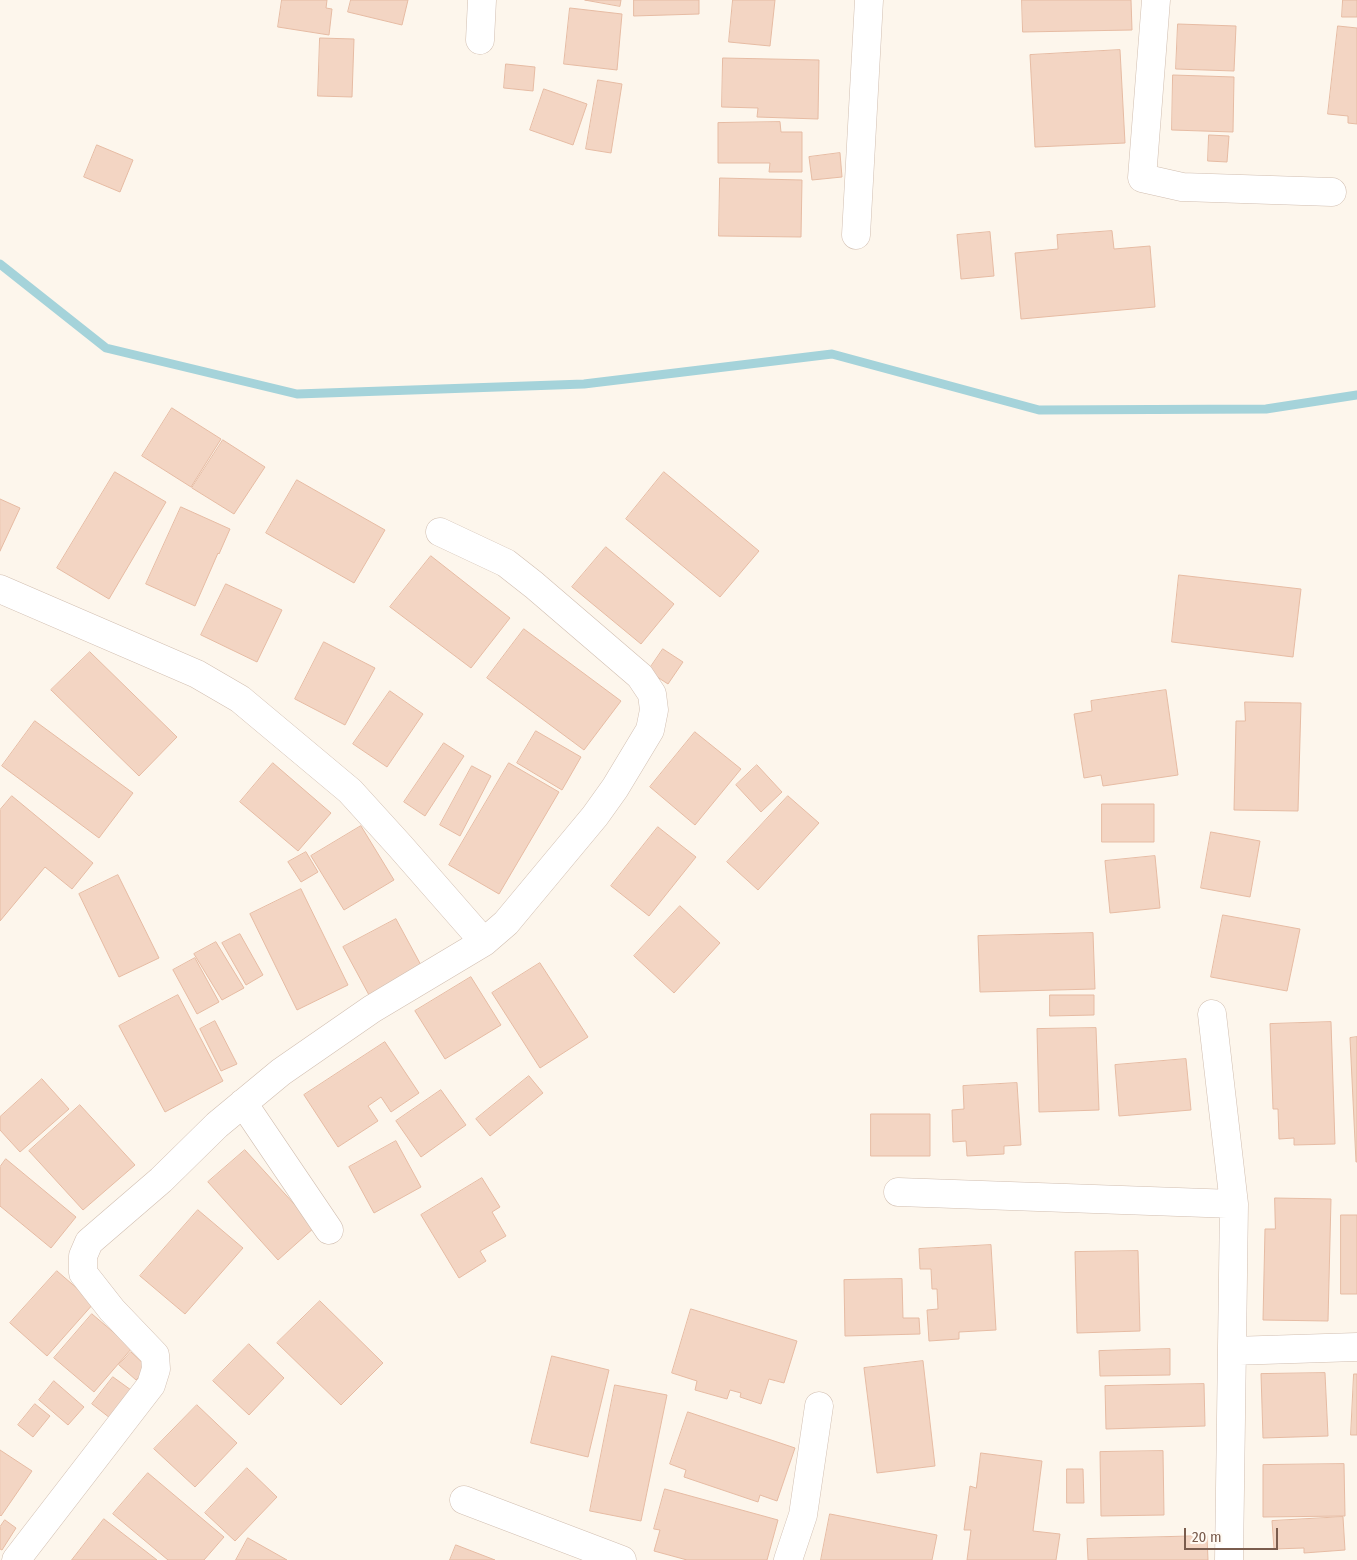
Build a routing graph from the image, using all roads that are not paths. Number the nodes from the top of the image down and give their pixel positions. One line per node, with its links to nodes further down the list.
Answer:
1 (482, 0): 4 (street)
2 (869, 0): 6 (street)
3 (1156, 0): 5 (street)
4 (480, 40)
5 (1332, 192)
6 (856, 235)
7 (440, 532): 9 (street)
8 (0, 589): 9 (street)
9 (484, 942): 11 (street)
10 (1212, 1014): 13 (street)
11 (243, 1103): 14 (street); 19 (street)
12 (898, 1192): 13 (street)
13 (1234, 1204): 16 (street)
14 (329, 1230)
15 (1357, 1347): 16 (street)
16 (1232, 1351): 22 (street)
17 (819, 1406): 21 (street)
18 (464, 1500): 20 (street)
19 (16, 1560)
20 (622, 1560)
21 (788, 1560)
22 (1229, 1560)

